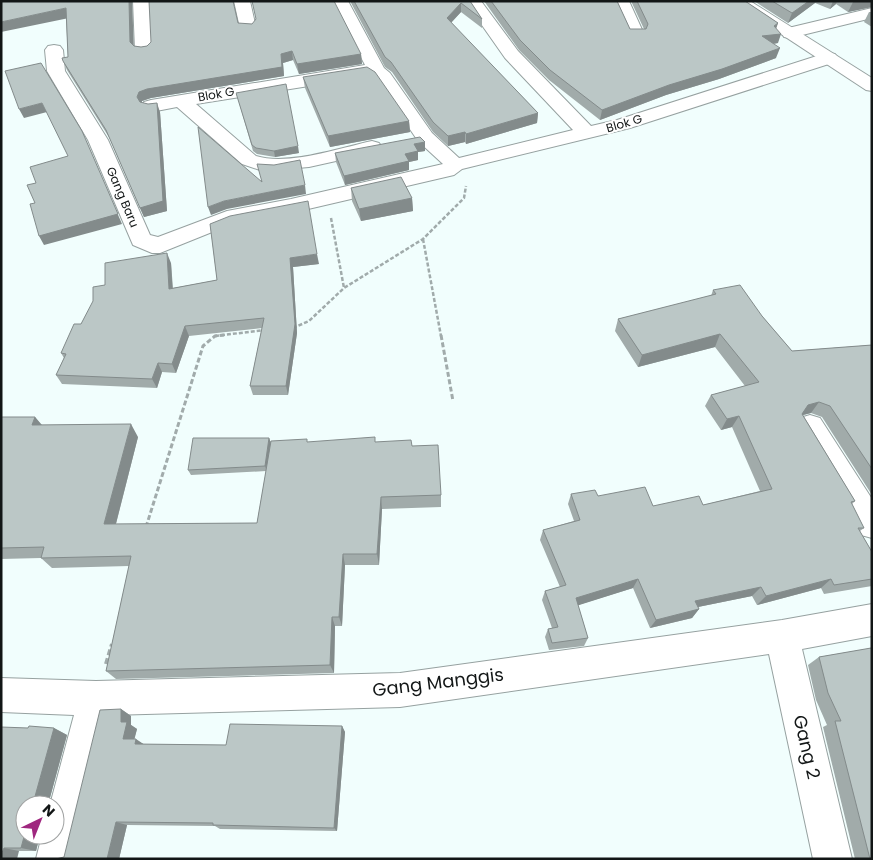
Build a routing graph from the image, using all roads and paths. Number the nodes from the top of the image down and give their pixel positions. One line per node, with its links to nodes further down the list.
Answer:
1 (141, 1): 12 (street)
2 (242, 1): 8 (street)
3 (340, 1): 14 (street)
4 (474, 1): 18 (street)
5 (621, 1): 10 (street)
6 (739, 1): 9 (street)
7 (872, 12): 9 (street)
8 (248, 28)
9 (790, 33): 13 (street)
10 (636, 34)
11 (54, 50): 21 (street, Gang Baru)
12 (144, 50)
13 (829, 58): 15 (street); 18 (street, Blok G)
14 (377, 72): 16 (street, Blok G); 19 (street)
15 (872, 86)
16 (181, 101): 17 (street, Blok G); 19 (street, Blok G)
17 (151, 106)
18 (587, 133): 20 (street, Blok G)
19 (406, 141): 20 (street)
20 (459, 165): 21 (street, Gang Baru); 22 (path)
21 (328, 198): 23 (path)
22 (423, 239): 23 (path); 26 (path)
23 (344, 288): 24 (path)
24 (286, 328)
25 (266, 330): 29 (path)
26 (454, 401)
27 (810, 426): 28 (street)
28 (872, 525)
29 (145, 528)
30 (872, 620): 31 (street, Gang Manggis)
31 (782, 636): 34 (street, Gang Manggis); 36 (street, Gang 2)
32 (113, 642): 34 (path)
33 (1, 695): 34 (street, Gang Manggis)
34 (96, 698): 35 (street)
35 (55, 859)
36 (833, 859)

